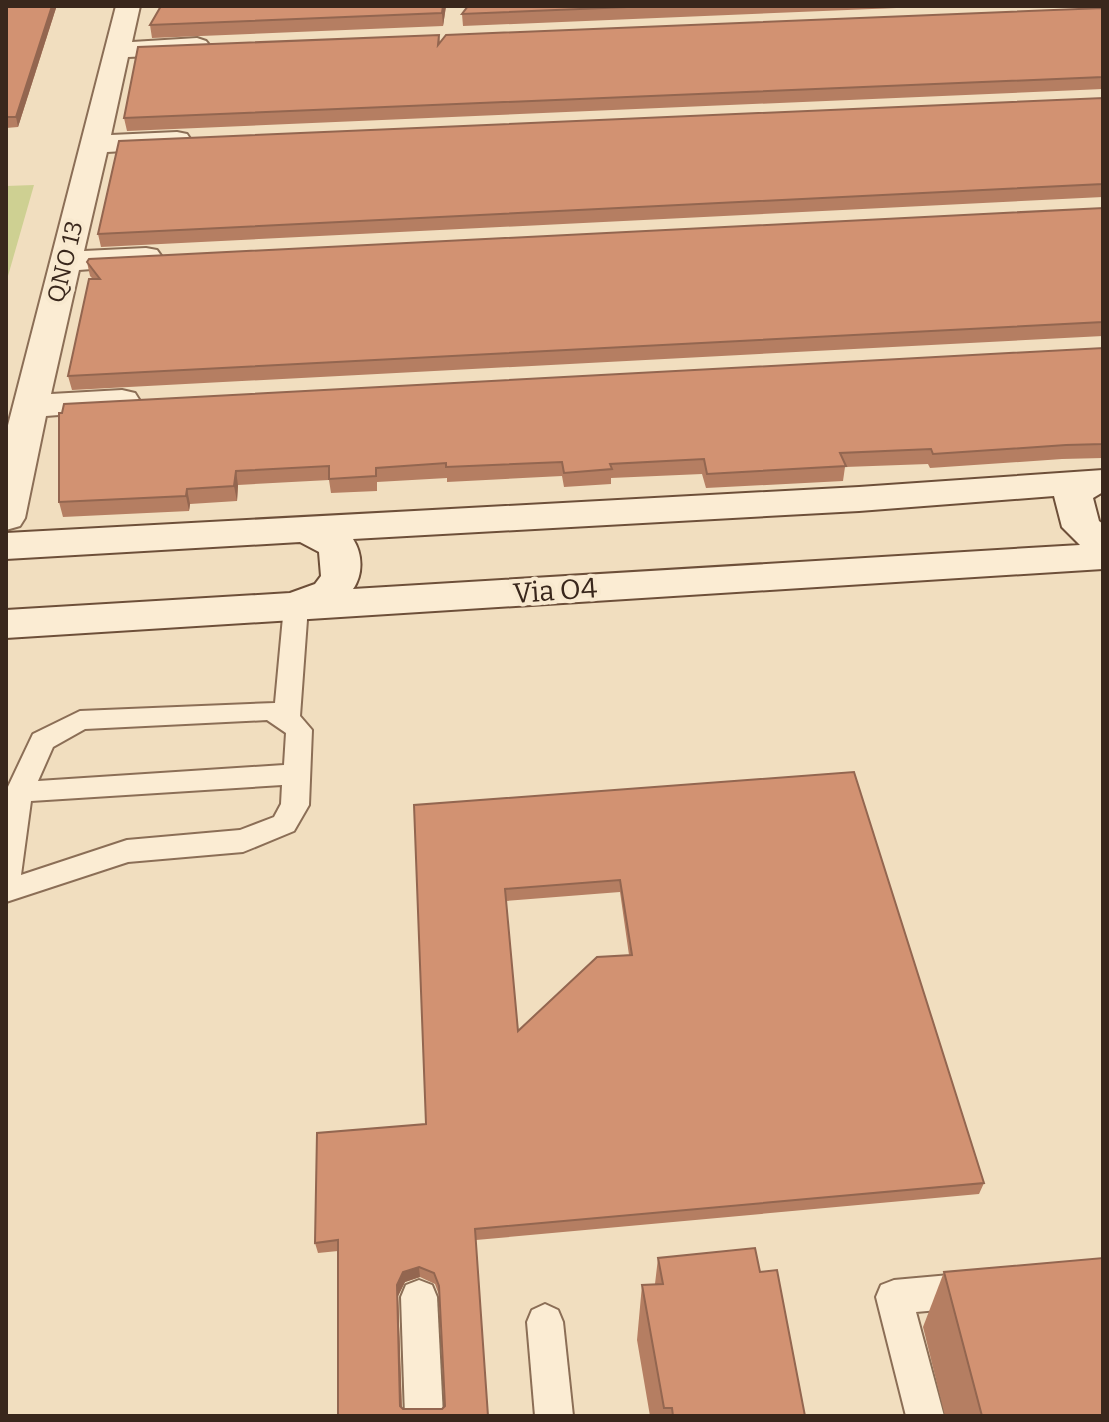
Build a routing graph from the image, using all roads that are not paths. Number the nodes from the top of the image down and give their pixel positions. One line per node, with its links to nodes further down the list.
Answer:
1 (128, 6): 3 (main road, QNO 13)
2 (229, 45): 3 (main road)
3 (117, 50): 5 (main road, QNO 13)
4 (204, 139): 5 (main road)
5 (94, 144): 7 (main road, QNO 13)
6 (177, 255): 7 (main road)
7 (66, 261): 9 (main road, QNO 13)
8 (156, 399): 9 (main road)
9 (30, 406): 11 (main road, QNO 13)
10 (1096, 481): 12 (main road); 13 (main road)
11 (6, 518)
12 (303, 528): 14 (main road); 16 (main road)
13 (1103, 543)
14 (6, 546)
15 (1103, 556): 16 (main road, Via O4)
16 (296, 606): 17 (main road, Via O4); 18 (lane)
17 (6, 624)
18 (287, 719): 19 (lane); 20 (lane)
19 (297, 774): 20 (lane); 22 (lane)
20 (19, 792): 21 (lane)
21 (6, 879)
22 (6, 891)
23 (1005, 1286): 28 (lane)
24 (419, 1297): 26 (lane)
25 (545, 1322): 27 (lane)
26 (424, 1416)
27 (554, 1416)
28 (925, 1416)

